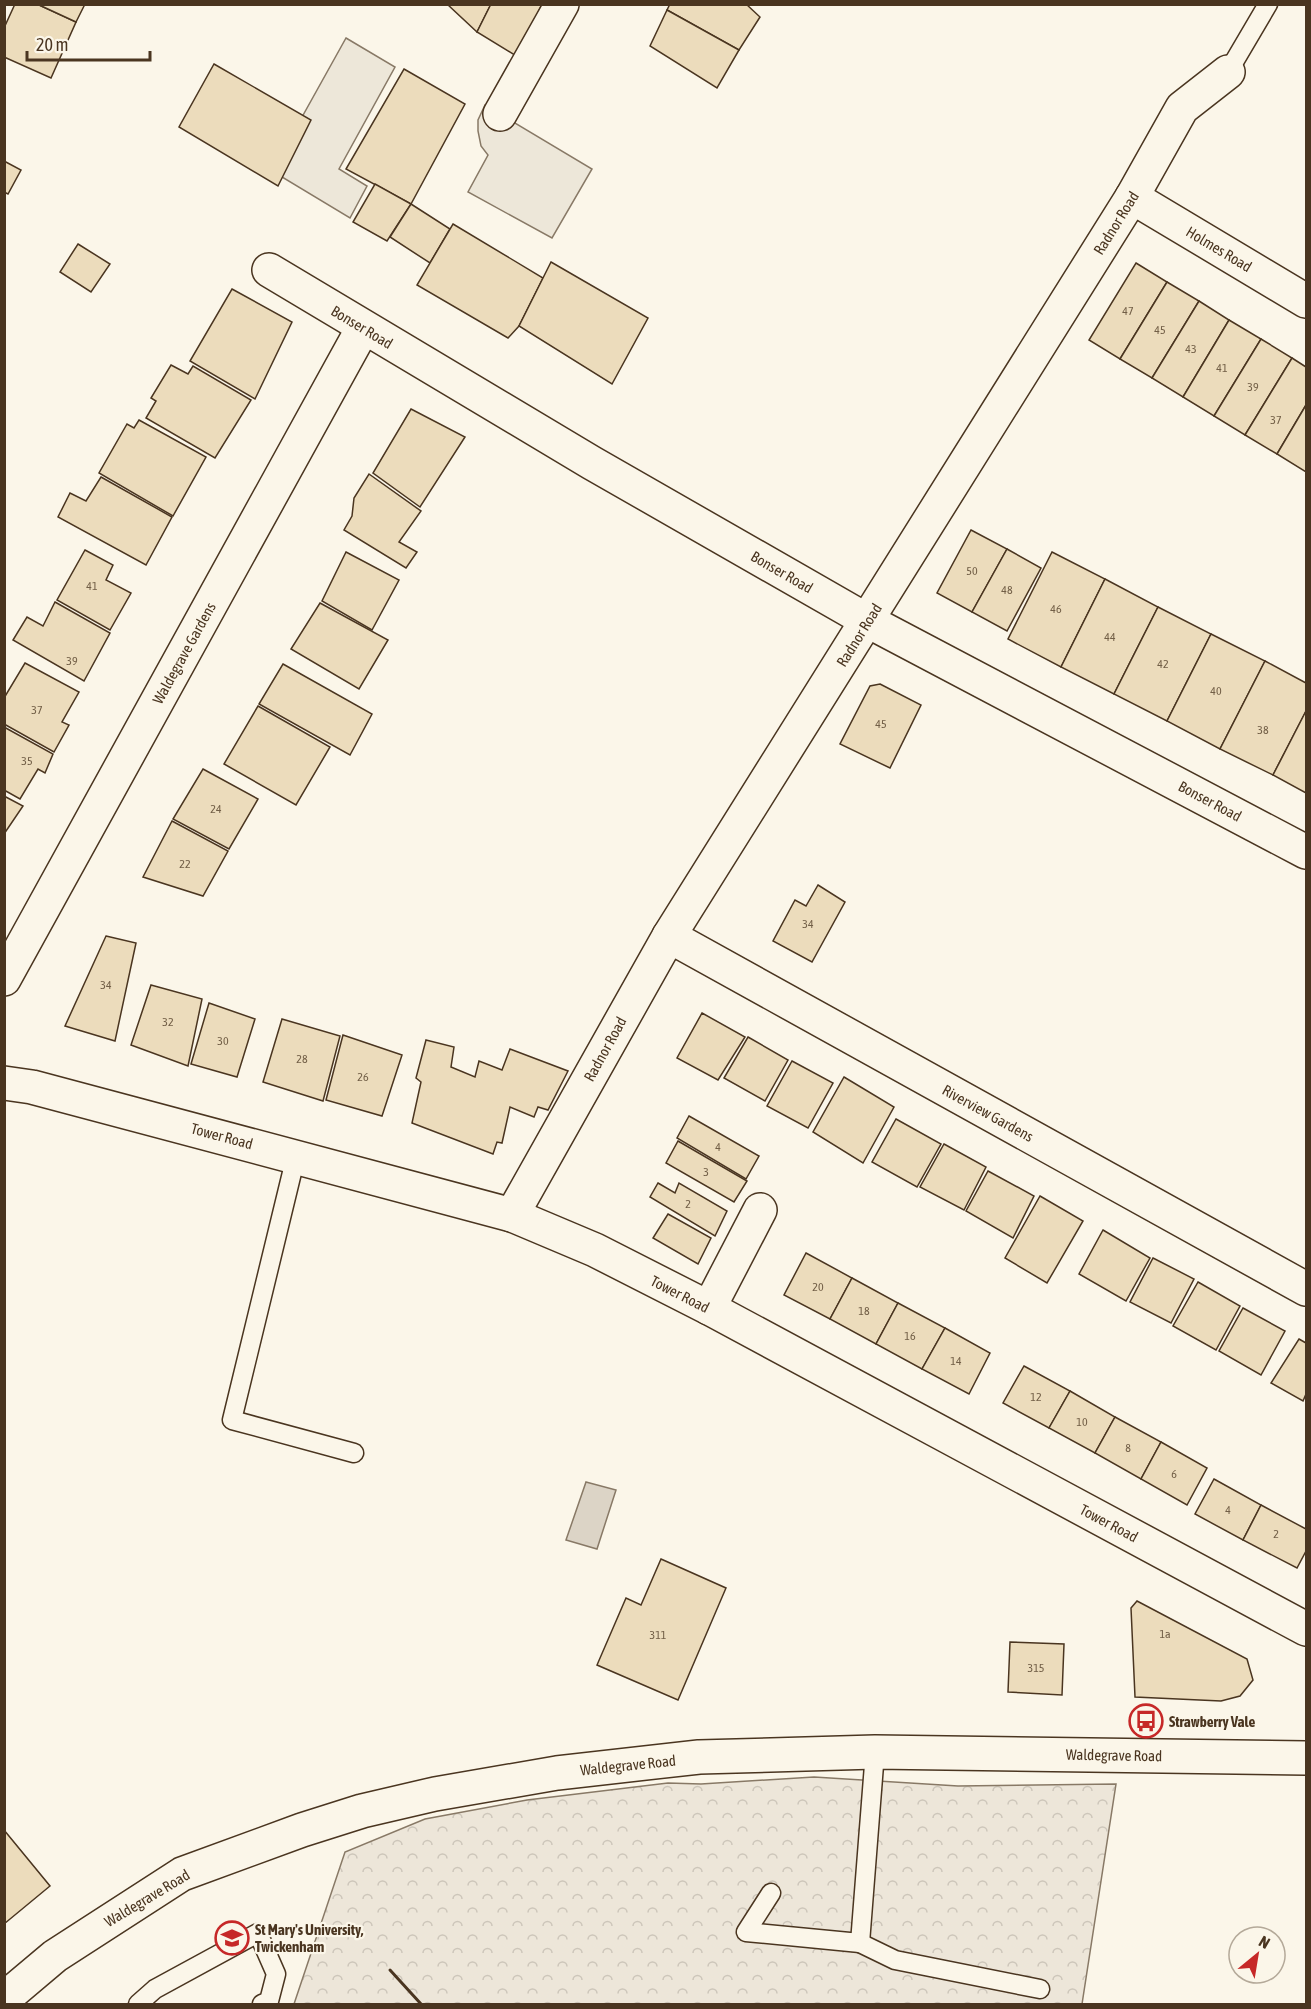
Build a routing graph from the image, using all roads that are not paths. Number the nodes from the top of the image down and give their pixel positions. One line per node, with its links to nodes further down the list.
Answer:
1 (562, 4): 4 (street)
2 (1268, 4): 3 (lane)
3 (1228, 72): 5 (street, Radnor Road)
4 (500, 114)
5 (1132, 197): 7 (street, Holmes Road); 9 (street, Radnor Road)
6 (269, 270): 8 (street, Bonser Road)
7 (1306, 301)
8 (363, 328): 9 (street, Bonser Road); 12 (street, Waldegrave Gardens)
9 (868, 621): 10 (street, Bonser Road); 11 (street, Radnor Road)
10 (1306, 852)
11 (669, 936): 16 (street, Radnor Road); 17 (street, Riverview Gardens)
12 (4, 979)
13 (4, 1083): 14 (street, Tower Road)
14 (296, 1156): 16 (street, Tower Road); 19 (lane)
15 (760, 1210): 18 (street)
16 (512, 1215): 18 (street, Tower Road)
17 (1306, 1289)
18 (709, 1308): 20 (street, Tower Road)
19 (354, 1454)
20 (1306, 1629)
21 (875, 1752): 22 (street, Waldegrave Road); 24 (lane); 26 (street, Waldegrave Road)
22 (1306, 1758)
23 (771, 1893): 24 (lane)
24 (860, 1943): 25 (lane)
25 (1040, 1989)
26 (4, 1999)
27 (138, 2004): 28 (lane)
28 (262, 2004)

